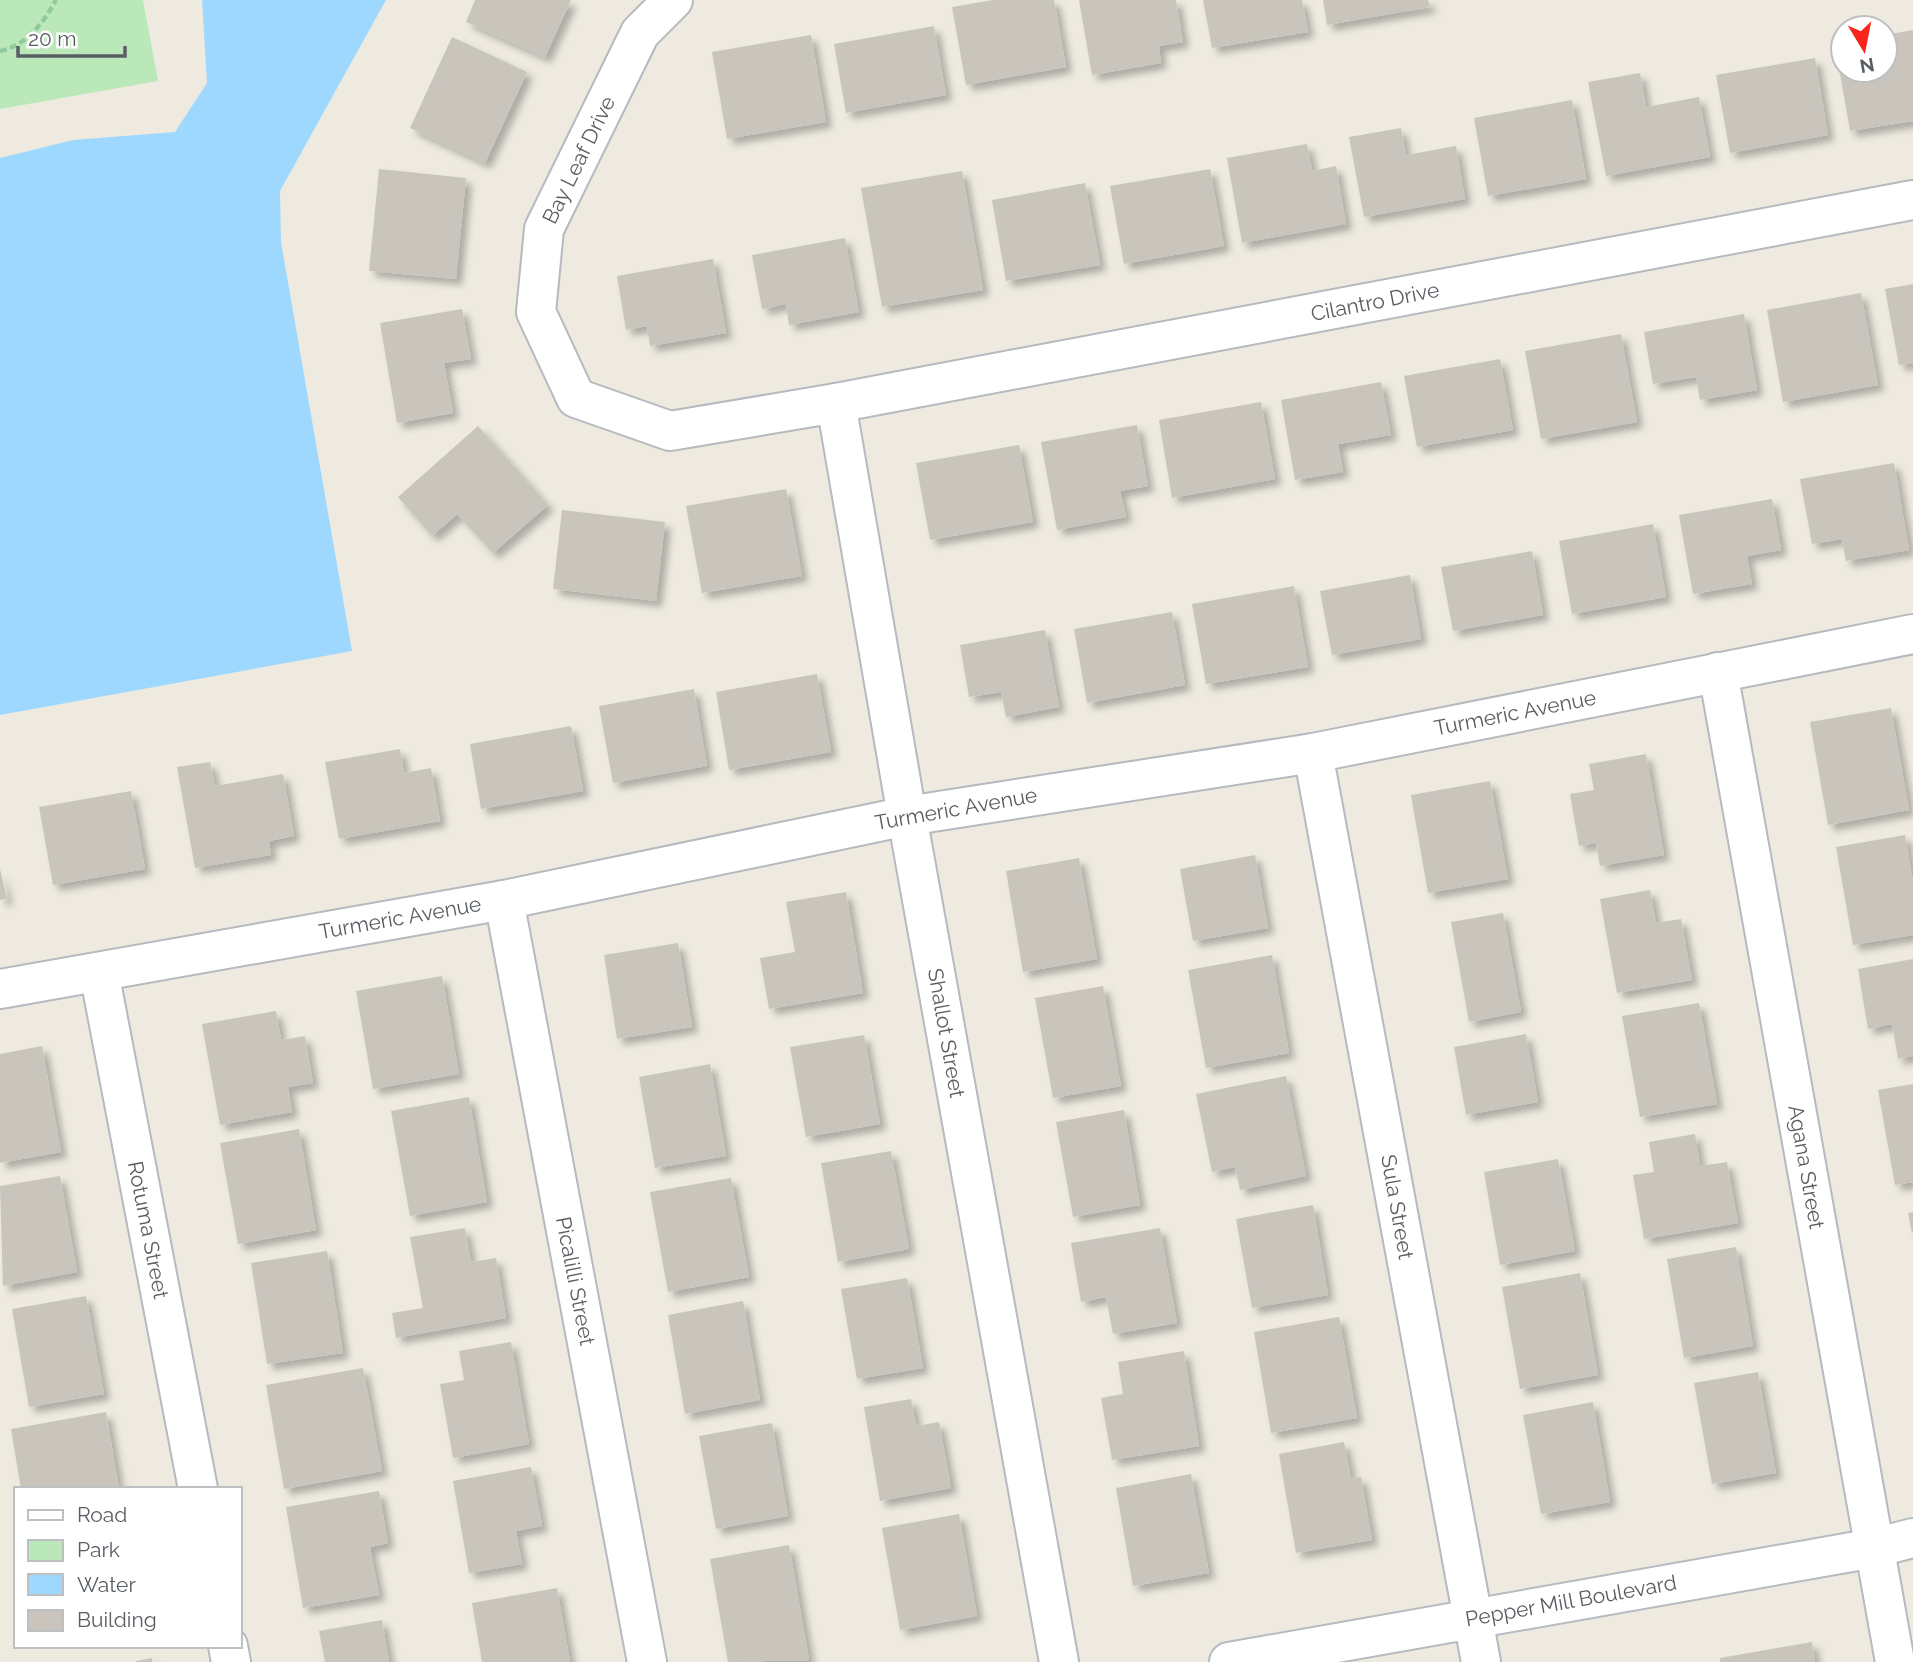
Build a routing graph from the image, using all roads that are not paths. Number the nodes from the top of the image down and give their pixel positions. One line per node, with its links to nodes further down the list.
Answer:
1 (673, 0): 3 (street, Bay Leaf Drive)
2 (1913, 200): 3 (street, Cilantro Drive)
3 (836, 403): 7 (street, Shallot Street)
4 (1913, 634): 5 (street, Turmeric Avenue)
5 (1718, 672): 6 (street, Turmeric Avenue); 13 (street, Agana Street)
6 (1312, 753): 7 (street, Turmeric Avenue); 14 (street, Sula Street)
7 (906, 816): 8 (street, Turmeric Avenue); 16 (street, Shallot Street)
8 (504, 900): 9 (street, Turmeric Avenue); 15 (street, Picalilli Street)
9 (99, 972): 10 (street, Turmeric Avenue); 11 (street, Rotuma Street)
10 (0, 989)
11 (198, 1487)
12 (1913, 1538): 13 (street, Pepper Mill Boulevard)
13 (1874, 1548): 14 (street, Pepper Mill Boulevard); 19 (street, Agana Street)
14 (1473, 1618): 17 (street, Pepper Mill Boulevard); 18 (street, Sula Street)
15 (647, 1662)
16 (1059, 1662)
17 (1229, 1662)
18 (1481, 1662)
19 (1895, 1662)

